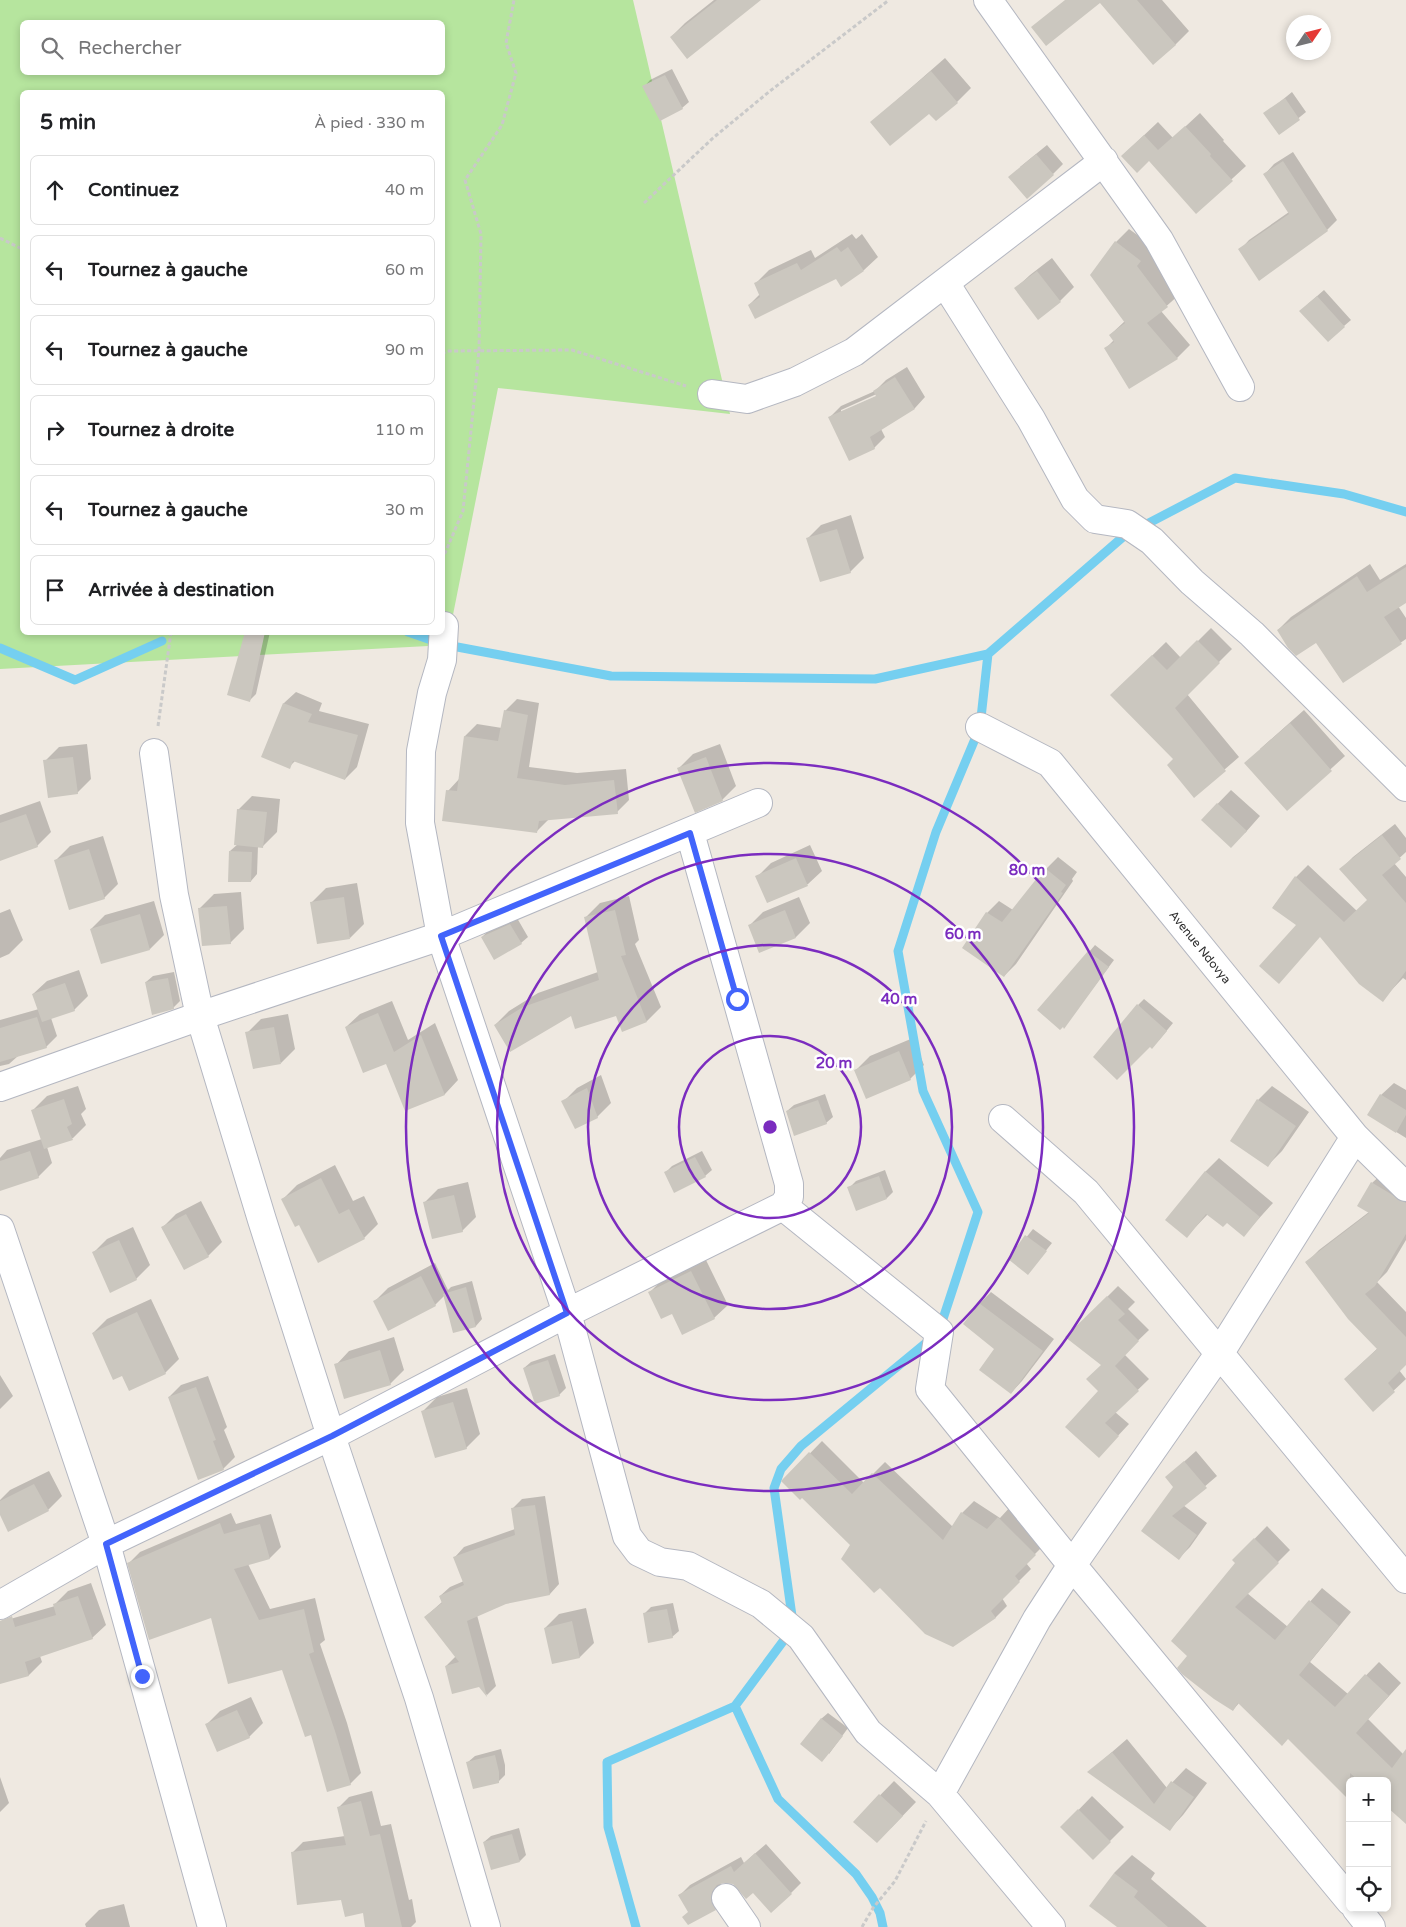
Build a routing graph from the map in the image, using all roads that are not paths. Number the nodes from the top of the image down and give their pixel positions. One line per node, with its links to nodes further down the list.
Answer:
1 (988, 0): 2 (street)
2 (1104, 161): 3 (street); 4 (street)
3 (945, 284): 5 (street); 9 (street)
4 (1240, 387)
5 (712, 394)
6 (443, 635): 12 (street)
7 (980, 727): 16 (street, Avenue Ndovya)
8 (154, 753): 13 (street)
9 (1406, 787)
10 (758, 803): 11 (street)
11 (690, 833): 12 (street); 18 (street)
12 (441, 936): 13 (street); 20 (street)
13 (200, 1016): 14 (street); 22 (street)
14 (0, 1087)
15 (1004, 1120): 21 (street)
16 (1355, 1137): 17 (street, Avenue Ndovya); 21 (street)
17 (1406, 1188)
18 (783, 1206): 20 (street); 24 (street)
19 (0, 1229): 23 (street)
20 (567, 1313): 22 (street); 27 (street)
21 (1219, 1354): 24 (street); 25 (street)
22 (332, 1436): 23 (street); 32 (street)
23 (106, 1544): 26 (street); 31 (street)
24 (1072, 1565): 27 (street); 28 (street)
25 (1406, 1579)
26 (0, 1604)
27 (940, 1794): 34 (street)
28 (1346, 1896)
29 (726, 1898): 33 (street)
30 (1359, 1912): 35 (street)
31 (212, 1927)
32 (486, 1927)
33 (746, 1927)
34 (1051, 1927)
35 (1371, 1927)

